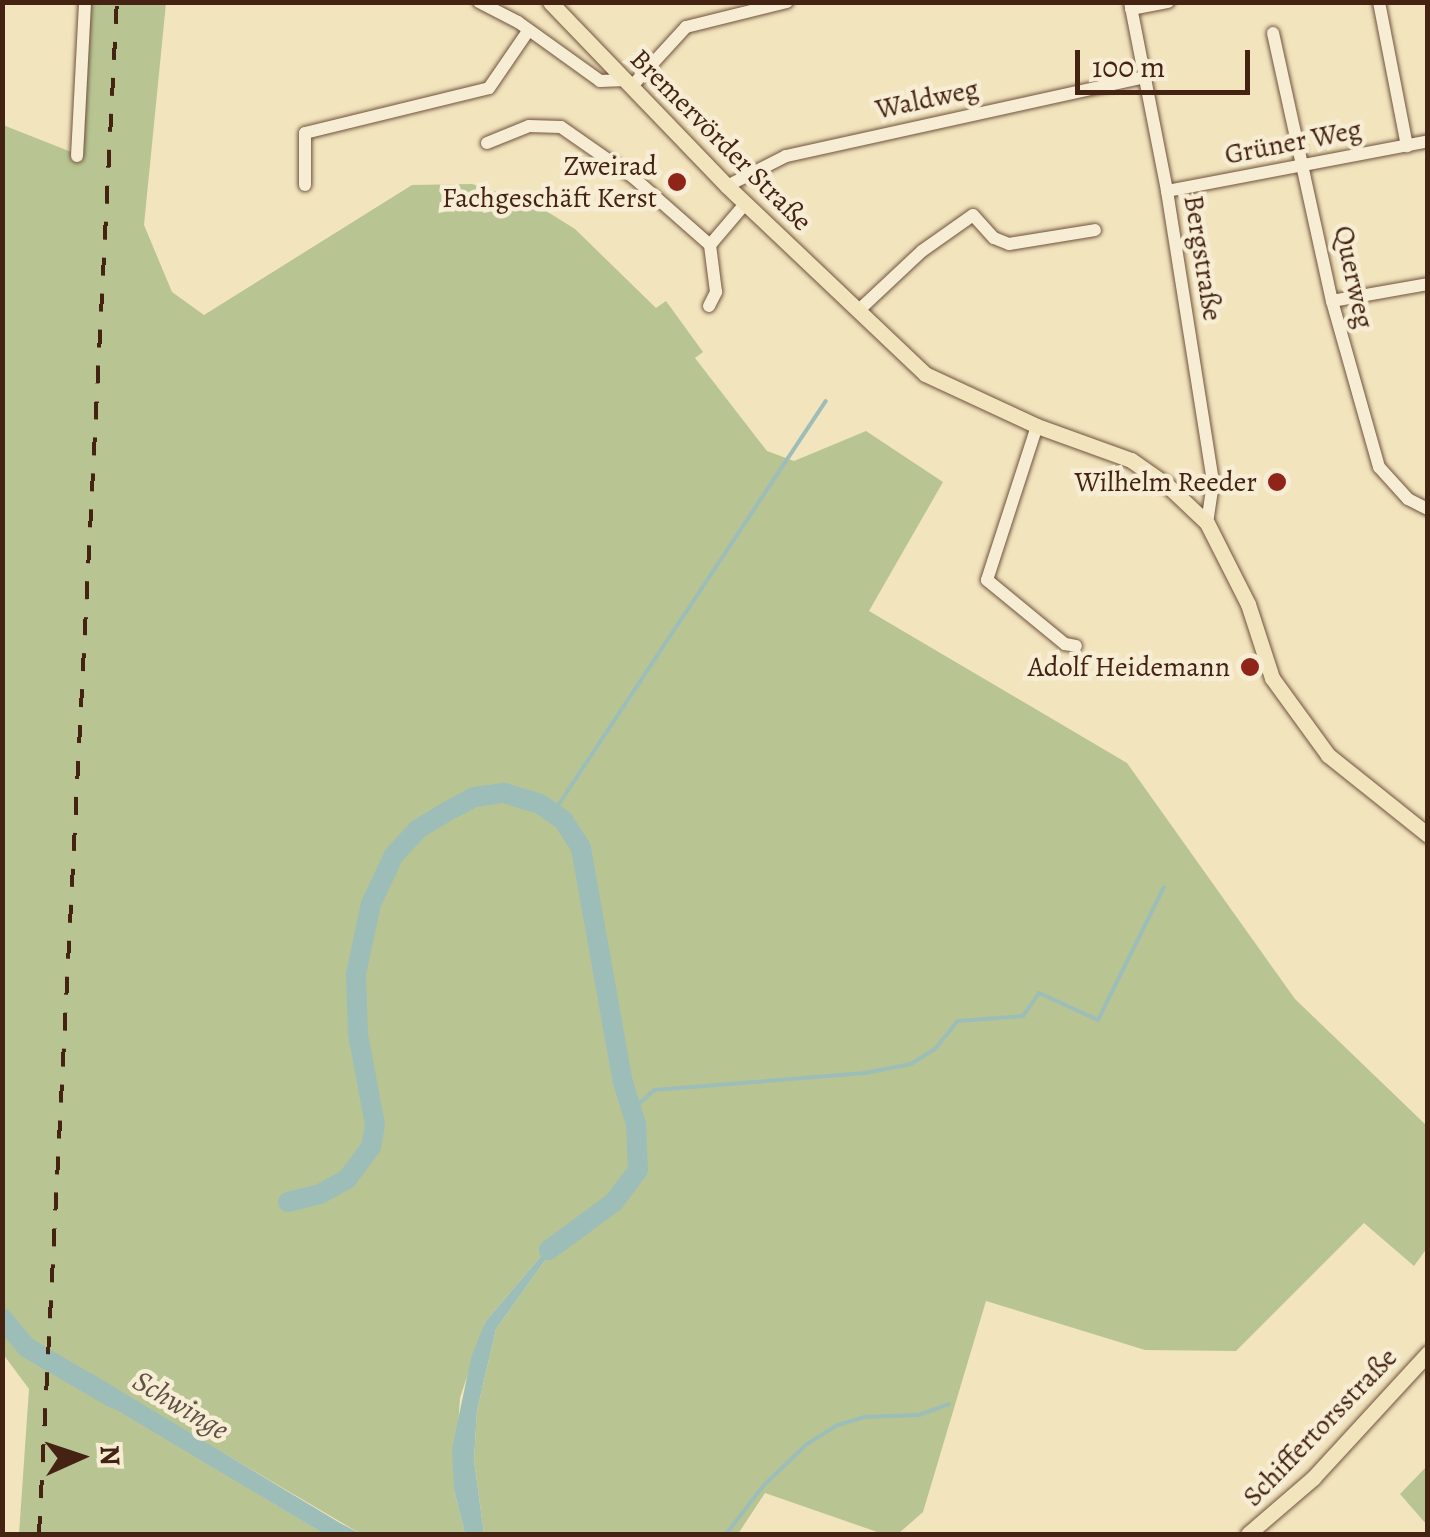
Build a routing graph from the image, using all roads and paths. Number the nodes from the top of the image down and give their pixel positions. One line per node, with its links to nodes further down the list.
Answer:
1 (86, 2): 15 (street)
2 (478, 2): 8 (street)
3 (550, 2): 11 (main road, Bremervörder Straße)
4 (787, 2): 11 (street)
5 (1168, 2): 7 (street)
6 (1379, 2): 14 (street)
7 (1131, 6): 10 (street, Bergstraße)
8 (528, 31): 11 (street); 17 (street)
9 (1273, 32): 16 (street, Querweg)
10 (1144, 77): 18 (street, Waldweg); 19 (street, Bergstraße)
11 (629, 83): 18 (main road, Bremervörder Straße)
12 (1428, 141): 14 (street, Grüner Weg)
13 (487, 143): 22 (street)
14 (1407, 146): 16 (street, Grüner Weg)
15 (77, 156)
16 (1305, 167): 19 (street, Grüner Weg); 24 (street, Querweg)
17 (305, 185)
18 (727, 186): 20 (main road, Bremervörder Straße)
19 (1167, 191): 29 (street, Bergstraße)
20 (745, 204): 22 (street); 26 (main road, Bremervörder Straße)
21 (1095, 230): 26 (street)
22 (710, 244): 25 (street)
23 (1428, 284): 24 (street)
24 (1332, 302): 28 (street, Querweg)
25 (709, 306)
26 (860, 310): 27 (main road, Bremervörder Straße)
27 (1037, 426): 29 (main road, Bremervörder Straße); 30 (street)
28 (1428, 509)
29 (1206, 523): 31 (main road, Bremervörder Straße)
30 (1076, 646)
31 (1428, 835)
32 (1428, 1353): 33 (main road, Schiffertorsstraße)
33 (1248, 1534)

